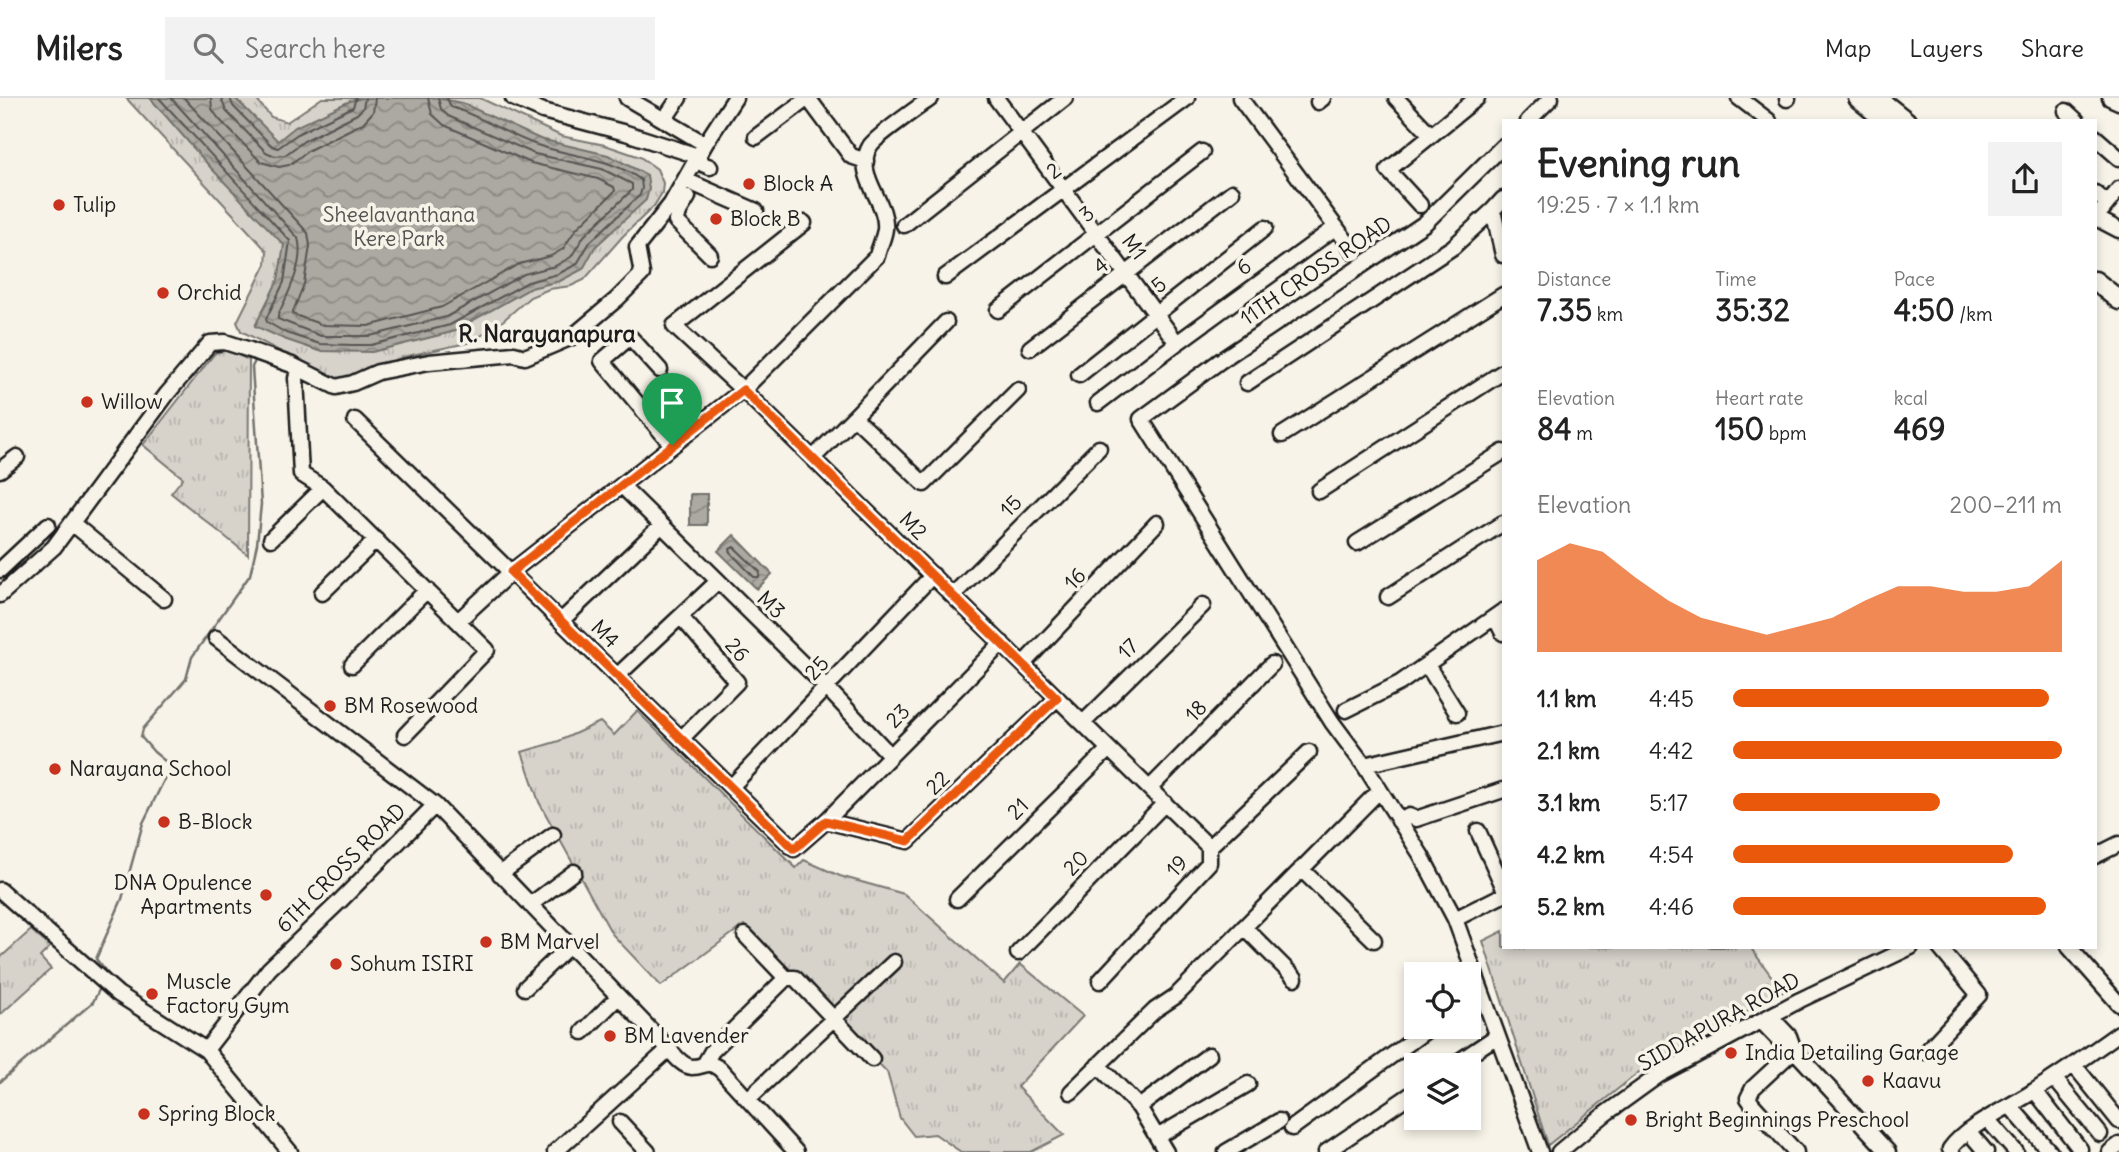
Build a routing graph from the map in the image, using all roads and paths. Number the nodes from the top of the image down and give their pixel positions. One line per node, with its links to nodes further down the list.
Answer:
1 (513, 98): 30 (street)
2 (627, 98): 23 (street)
3 (679, 98): 23 (street)
4 (735, 98): 30 (street)
5 (808, 98): 26 (street); 32 (street)
6 (930, 98): 32 (street)
7 (996, 98): 24 (street, M1)
8 (1065, 98): 24 (street)
9 (1187, 98): 35 (street, 2)
10 (1240, 98): 48 (street)
11 (1396, 98): 25 (street)
12 (1477, 98): 25 (street)
13 (1551, 98): 19 (street)
14 (1739, 98): 20 (street)
15 (1858, 98): 21 (main road)
16 (1877, 98): 22 (main road)
17 (2110, 98): 18 (street)
18 (2119, 102)
19 (1530, 119)
20 (1766, 119)
21 (1884, 119)
22 (1903, 119)
23 (664, 120): 30 (street)
24 (1021, 132): 35 (street, M1); 47 (street)
25 (1430, 135): 40 (street)
26 (756, 137)
27 (2097, 139): 31 (street)
28 (1502, 147): 128 (street, 11TH CROSS ROAD)
29 (1202, 152): 51 (street, 3)
30 (704, 158): 34 (street)
31 (2119, 158)
32 (866, 161): 72 (street)
33 (2119, 189): 39 (street)
34 (687, 190): 41 (street); 43 (street)
35 (1063, 190): 51 (street, M1); 57 (street, 2)
36 (1232, 192): 56 (street, 4)
37 (2097, 195): 39 (street)
38 (1502, 200): 42 (street)
39 (2107, 203): 44 (street)
40 (1420, 205)
41 (676, 207): 54 (street); 87 (street)
42 (1493, 210): 52 (street); 71 (street)
43 (756, 211)
44 (2097, 216)
45 (2097, 219): 50 (street)
46 (804, 223): 72 (street, M2)
47 (904, 225)
48 (1336, 226): 53 (street); 65 (street, 6)
49 (1265, 228): 63 (street, 5)
50 (2119, 230)
51 (1097, 234): 56 (street, M1); 62 (street, 3)
52 (1502, 250)
53 (1355, 253)
54 (710, 255)
55 (2097, 270): 59 (main road)
56 (1127, 273): 63 (street, M1); 66 (street, 4)
57 (945, 277)
58 (2097, 283): 61 (main road)
59 (2119, 286)
60 (1502, 296): 77 (street)
61 (2119, 300)
62 (998, 310)
63 (1156, 314): 65 (street, M1); 69 (street, 5)
64 (946, 322): 75 (street)
65 (1177, 343): 74 (street)
66 (1030, 348)
67 (660, 370): 78 (street)
68 (1502, 373): 86 (street)
69 (1079, 375)
70 (296, 378): 85 (street)
71 (1247, 383)
72 (743, 390): 78 (street); 82 (street, M2)
73 (1018, 390): 75 (street)
74 (1098, 403)
75 (854, 417): 82 (street)
76 (355, 420): 96 (street, M4)
77 (1282, 435)
78 (672, 445): 84 (street)
79 (1099, 447): 102 (street, 15)
80 (1502, 453): 94 (street)
81 (17, 457): 83 (street)
82 (813, 458): 97 (street, M2)
83 (0, 470)
84 (622, 486): 91 (street, M3); 96 (street)
85 (323, 488): 92 (street); 93 (street)
86 (1319, 491)
87 (72, 523): 101 (street); 104 (street)
88 (1157, 523): 112 (street, 16)
89 (1502, 524): 103 (street)
90 (48, 525): 95 (street)
91 (661, 526): 98 (street, M3); 109 (street)
92 (271, 539)
93 (376, 540): 99 (street); 100 (street)
94 (1357, 544)
95 (0, 570)
96 (511, 572): 108 (street); 109 (street, M4)
97 (933, 575): 102 (street, M2); 117 (street, 25)
98 (717, 582): 107 (street); 117 (street, M3)
99 (427, 590): 108 (street); 114 (street)
100 (321, 593)
101 (0, 595)
102 (953, 595): 111 (street, M2)
103 (1388, 597)
104 (164, 599)
105 (1203, 605): 121 (street, 17)
106 (1499, 614): 115 (street)
107 (681, 617): 116 (street); 124 (street, 26)
108 (458, 621): 123 (street)
109 (561, 621): 116 (street, M4)
110 (216, 638): 134 (street)
111 (1002, 643): 112 (street, M2); 127 (street, 23)
112 (1023, 664): 118 (street, M2)
113 (1272, 664): 130 (street, 18)
114 (352, 665)
115 (1427, 665): 119 (street); 120 (street)
116 (617, 676): 124 (street, M4)
117 (827, 688): 127 (street, M3); 129 (street, 25)
118 (1057, 698): 121 (street, M2); 135 (street, 22)
119 (1346, 710)
120 (1457, 713)
121 (1083, 723): 125 (street, M2)
122 (1502, 733): 128 (street)
123 (405, 735)
124 (681, 739): 129 (street, M4)
125 (1109, 749): 130 (street, M2); 148 (street, 21)
126 (1309, 752): 140 (street, 19)
127 (890, 754): 135 (street, 23)
128 (1364, 765): 136 (street)
129 (731, 787): 135 (street, M4)
130 (1150, 788): 133 (street, M2)
131 (1502, 789): 136 (street)
132 (1373, 797): 142 (street)
133 (1165, 803): 140 (street, M2); 158 (street, 20)
134 (435, 805): 144 (street, 6TH CROSS ROAD); 175 (street, 6TH CROSS ROAD)
135 (826, 821)
136 (1403, 826): 150 (street)
137 (1478, 831): 145 (street)
138 (553, 835): 144 (street)
139 (2119, 844): 141 (street)
140 (1209, 847): 163 (street, 19)
141 (2097, 855)
142 (1301, 869): 151 (street); 153 (street)
143 (574, 872): 149 (street)
144 (500, 874): 149 (street, 6TH CROSS ROAD)
145 (1502, 884)
146 (0, 890): 175 (street)
147 (1502, 896): 150 (street)
148 (957, 899)
149 (530, 905): 154 (street, 6TH CROSS ROAD)
150 (1455, 919): 160 (street)
151 (1244, 927): 162 (street); 182 (street)
152 (745, 935): 161 (street)
153 (1374, 940)
154 (569, 946): 164 (street); 165 (street, 6TH CROSS ROAD)
155 (1907, 949): 169 (street, SIDDAPURA ROAD)
156 (1941, 949): 177 (street)
157 (2071, 949): 166 (street)
158 (1018, 953)
159 (894, 962): 168 (street)
160 (1466, 962)
161 (786, 978): 168 (street); 181 (street)
162 (1295, 978)
163 (1100, 981)
164 (525, 988)
165 (618, 998): 170 (street); 174 (street, 6TH CROSS ROAD)
166 (2119, 1004)
167 (1481, 1008): 172 (street)
168 (834, 1019): 180 (street); 188 (street)
169 (1765, 1019): 176 (street); 208 (street, SIDDAPURA ROAD)
170 (583, 1032)
171 (2119, 1033): 183 (street)
172 (1497, 1036): 178 (street); 207 (street)
173 (1413, 1039): 205 (street)
174 (669, 1049): 181 (street, 6TH CROSS ROAD); 201 (street)
175 (206, 1050): 200 (street)
176 (1794, 1050): 209 (street); 210 (street)
177 (1926, 1052)
178 (1472, 1053)
179 (1209, 1055): 191 (street)
180 (872, 1059)
181 (705, 1063): 188 (street)
182 (1098, 1065): 187 (street); 191 (street)
183 (2074, 1065): 184 (street); 193 (street)
184 (2054, 1078): 186 (street); 196 (street)
185 (1248, 1084): 197 (street)
186 (2035, 1091): 190 (street); 199 (street)
187 (1071, 1092)
188 (748, 1099): 203 (street)
189 (1404, 1099): 206 (street)
190 (2010, 1106): 192 (street); 214 (street)
191 (1139, 1107): 197 (street)
192 (1988, 1120): 195 (street); 213 (street)
193 (2119, 1121)
194 (620, 1122): 202 (street)
195 (1968, 1131): 211 (street); 212 (street)
196 (2100, 1134)
197 (1157, 1137): 204 (street)
198 (2119, 1145): 215 (street)
199 (2080, 1149)
200 (290, 1152)
201 (555, 1152)
202 (648, 1152)
203 (796, 1152)
204 (1166, 1152)
205 (1226, 1152)
206 (1326, 1152)
207 (1540, 1152)
208 (1559, 1152)
209 (1796, 1152)
210 (1888, 1152)
211 (1952, 1152)
212 (1986, 1152)
213 (2016, 1152)
214 (2050, 1152)
215 (2110, 1152)

